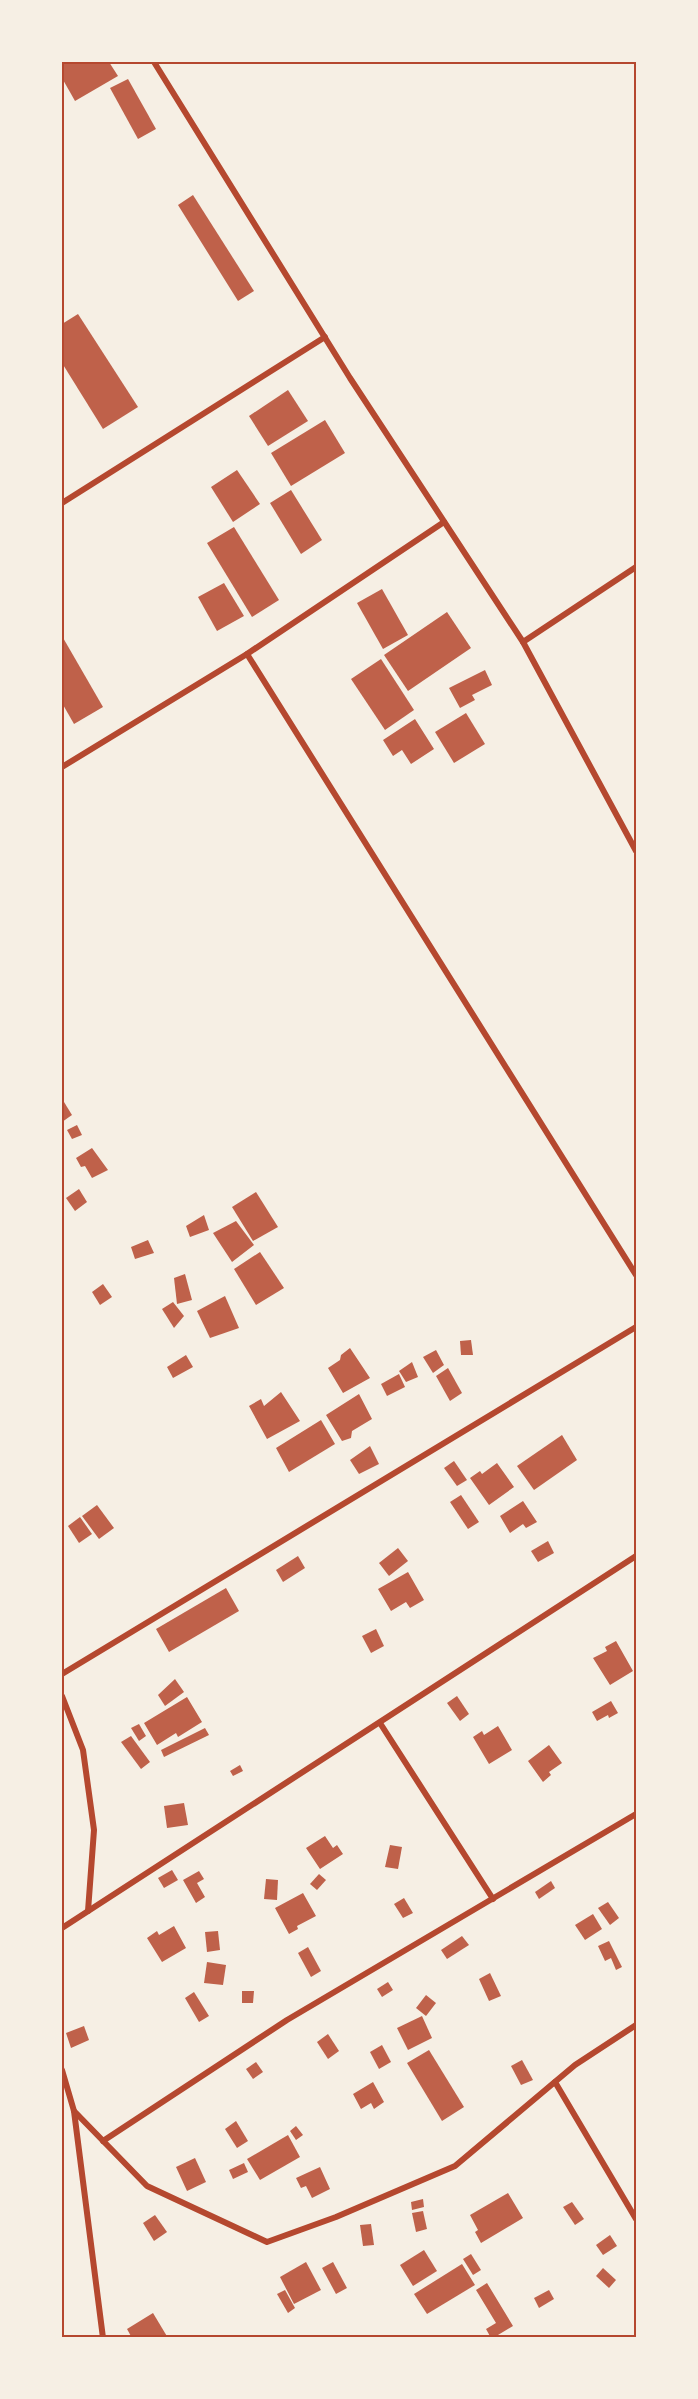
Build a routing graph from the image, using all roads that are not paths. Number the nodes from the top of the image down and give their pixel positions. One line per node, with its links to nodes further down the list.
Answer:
1 (154, 62): 2 (street)
2 (325, 337): 3 (street); 4 (street)
3 (62, 503)
4 (444, 522): 6 (street); 7 (street)
5 (636, 567): 6 (street)
6 (523, 642): 9 (street)
7 (247, 654): 8 (street); 10 (street)
8 (62, 766)
9 (636, 851)
10 (636, 1275)
11 (636, 1327): 13 (street)
12 (636, 1557): 15 (street)
13 (62, 1674)
14 (62, 1696): 18 (street)
15 (380, 1722): 17 (street); 18 (street)
16 (636, 1814): 17 (street)
17 (493, 1899): 24 (street)
18 (88, 1911): 19 (street)
19 (62, 1928)
20 (636, 2025): 22 (street)
21 (62, 2070): 23 (street)
22 (555, 2082): 24 (street); 25 (street)
23 (74, 2111): 24 (street); 26 (street)
24 (103, 2141)
25 (636, 2218)
26 (103, 2337)

